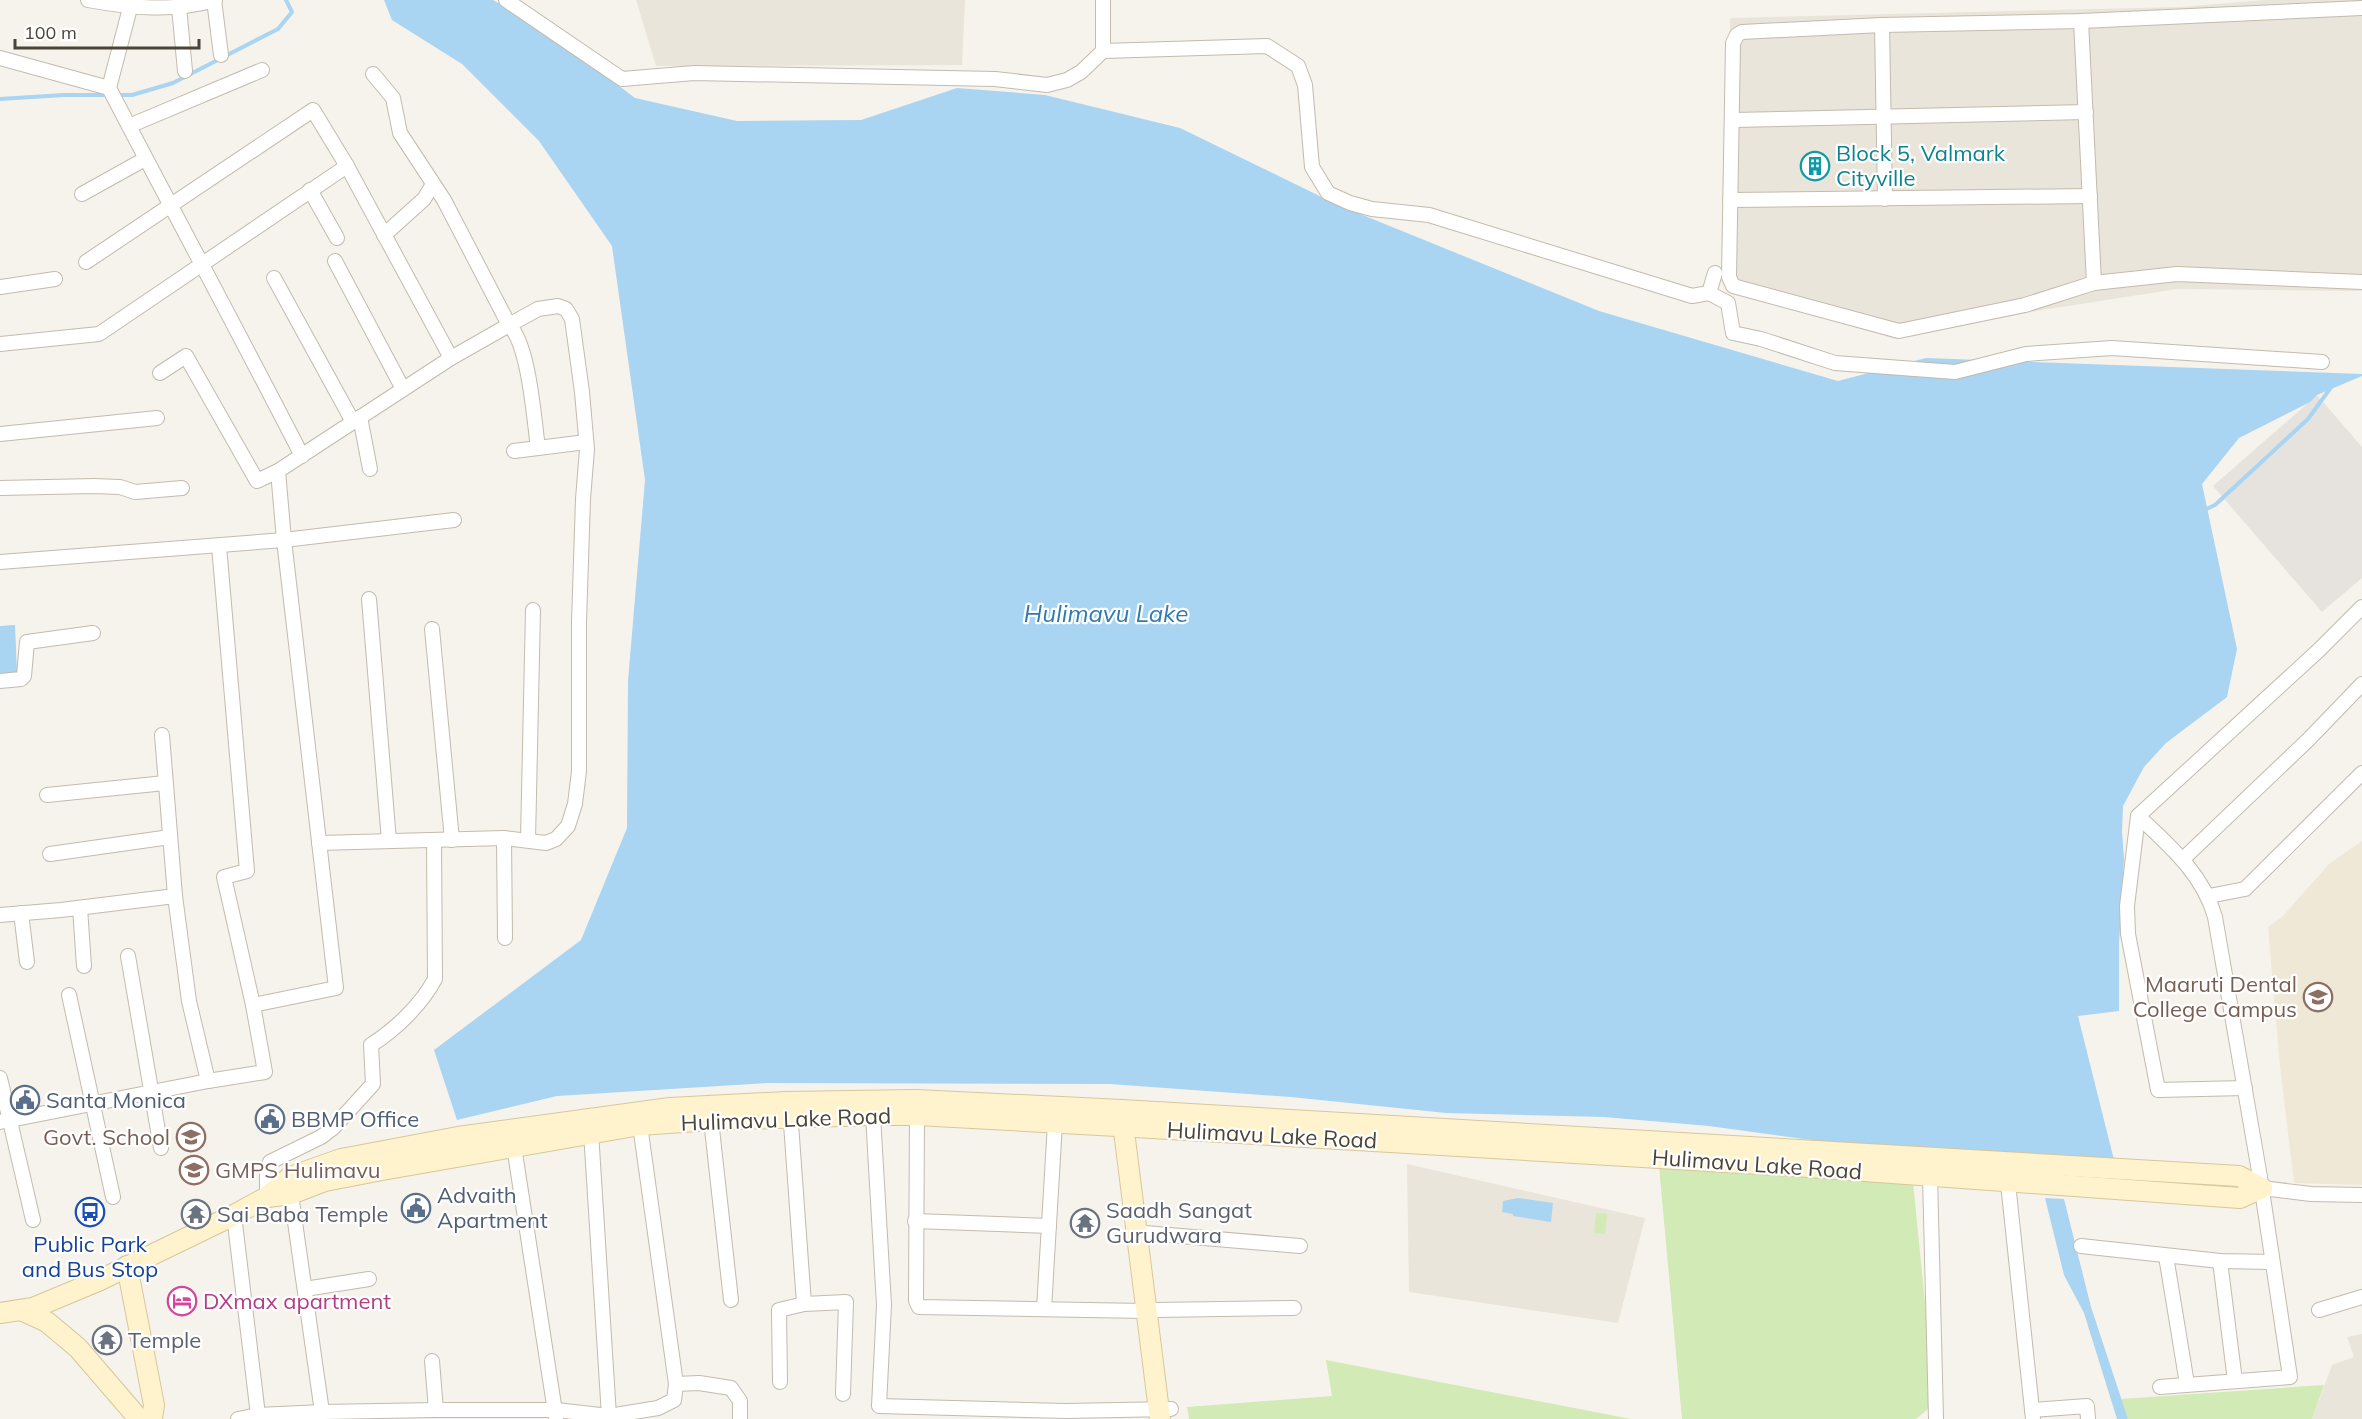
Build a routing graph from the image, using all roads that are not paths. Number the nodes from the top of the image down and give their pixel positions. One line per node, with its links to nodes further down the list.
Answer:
1 (88, 0): 6 (street)
2 (214, 0): 5 (street); 11 (street)
3 (506, 0): 10 (street)
4 (1102, 0): 10 (street)
5 (179, 7): 6 (street); 14 (street)
6 (130, 8): 16 (street)
7 (2362, 8): 8 (street)
8 (2081, 21): 9 (street); 17 (street)
9 (1882, 25): 18 (street); 19 (street)
10 (1103, 51): 41 (street)
11 (221, 55)
12 (0, 58): 16 (street)
13 (262, 70): 20 (street)
14 (185, 71)
15 (373, 74): 23 (street)
16 (112, 93): 20 (street)
17 (2086, 112): 18 (street); 26 (street)
18 (1884, 117): 19 (street); 27 (street)
19 (1733, 120): 28 (street)
20 (129, 126): 21 (street)
21 (145, 159): 25 (street); 29 (street)
22 (347, 166): 24 (street); 29 (street); 30 (street)
23 (433, 184): 30 (street); 42 (street)
24 (310, 190): 31 (street); 34 (street)
25 (82, 194)
26 (2090, 196): 27 (street); 39 (street)
27 (1885, 199): 28 (street)
28 (1730, 201): 39 (street)
29 (171, 205): 33 (street); 34 (street)
30 (384, 235): 44 (street)
31 (337, 238)
32 (335, 261): 47 (street)
33 (86, 262)
34 (203, 263): 43 (street); 54 (street)
35 (1715, 273): 41 (street)
36 (274, 278): 49 (street)
37 (56, 279): 40 (street)
38 (2362, 282): 39 (street)
39 (2094, 283)
40 (0, 287)
41 (1709, 293): 45 (street)
42 (509, 325): 44 (street); 51 (street); 52 (street)
43 (0, 344)
44 (451, 358): 47 (street)
45 (2322, 362)
46 (160, 373): 56 (street)
47 (403, 389): 49 (street)
48 (157, 418): 50 (street)
49 (357, 419): 54 (street); 55 (street)
50 (0, 434)
51 (586, 442): 52 (street); 78 (street)
52 (538, 448): 53 (street)
53 (514, 451)
54 (302, 456): 56 (street)
55 (370, 469)
56 (278, 471): 60 (street)
57 (0, 488): 58 (street)
58 (182, 488)
59 (454, 520): 60 (street)
60 (284, 540): 61 (street); 81 (street)
61 (219, 546): 62 (street); 94 (street)
62 (0, 562)
63 (369, 598): 79 (street)
64 (2362, 607): 74 (street)
65 (533, 610): 78 (street)
66 (432, 629): 77 (street)
67 (93, 633): 68 (street)
68 (0, 681)
69 (2362, 684): 83 (street)
70 (162, 735): 72 (street)
71 (2362, 773): 85 (street)
72 (165, 783): 73 (street); 75 (street)
73 (47, 795)
74 (2138, 816): 83 (street); 97 (street)
75 (170, 837): 82 (street); 84 (street)
76 (504, 838): 77 (street); 78 (street); 89 (street)
77 (452, 840): 80 (street)
78 (528, 840)
79 (389, 841): 80 (street); 81 (street)
80 (434, 841): 117 (street)
81 (319, 843): 94 (street)
82 (50, 855)
83 (2182, 859): 85 (street)
84 (175, 896): 86 (street); 96 (street)
85 (2210, 896): 97 (street)
86 (80, 908): 87 (street); 92 (street)
87 (21, 913): 88 (street); 91 (street)
88 (0, 915)
89 (505, 938)
90 (128, 956): 98 (street)
91 (27, 962)
92 (84, 966)
93 (69, 995): 99 (street)
94 (253, 1005): 96 (street)
95 (0, 1078): 105 (street)
96 (208, 1081): 98 (street)
97 (2245, 1088): 113 (street)
98 (151, 1093): 99 (street); 110 (street)
99 (93, 1104): 105 (street); 116 (street)
100 (790, 1109): 101 (main road, Hulimavu Lake Road); 103 (main road, Hulimavu Lake Road); 104 (main road, Hulimavu Lake Road); 109 (main road, Hulimavu Lake Road); 133 (street)
101 (873, 1115): 102 (main road, Hulimavu Lake Road); 149 (street)
102 (917, 1115): 106 (main road, Hulimavu Lake Road); 120 (street)
103 (1128, 1118): 106 (main road, Hulimavu Lake Road); 111 (main road, Hulimavu Lake Road); 112 (main road, Hulimavu Lake Road); 122 (main road); 138 (main road)
104 (711, 1120): 107 (main road, Hulimavu Lake Road); 132 (street)
105 (5, 1122): 119 (street)
106 (1055, 1123): 121 (street)
107 (640, 1125): 108 (main road, Hulimavu Lake Road); 143 (street)
108 (591, 1132): 109 (main road, Hulimavu Lake Road); 155 (street)
109 (513, 1138): 114 (main road, Hulimavu Lake Road); 117 (main road, Hulimavu Lake Road); 151 (street)
110 (161, 1148)
111 (2007, 1172): 112 (main road, Hulimavu Lake Road); 113 (main road, Hulimavu Lake Road); 153 (street)
112 (1930, 1175): 160 (street)
113 (2271, 1190): 115 (street); 127 (street)
114 (291, 1194): 117 (main road, Hulimavu Lake Road); 130 (street)
115 (2362, 1195)
116 (113, 1197)
117 (267, 1197): 118 (main road, Hulimavu Lake Road)
118 (234, 1215): 128 (main road, Hulimavu Lake Road); 154 (street)
119 (33, 1220)
120 (915, 1221): 121 (street); 135 (street)
121 (1049, 1226): 135 (street)
122 (1145, 1233): 123 (street); 138 (main road)
123 (1300, 1246)
124 (2081, 1246): 125 (street)
125 (2166, 1256): 126 (street); 144 (street)
126 (2220, 1261): 127 (street); 141 (street)
127 (2272, 1262): 141 (street)
128 (127, 1266): 136 (main road, Hulimavu Lake Road); 157 (main road)
129 (369, 1279): 130 (street)
130 (304, 1289): 148 (street)
131 (2362, 1298): 137 (street)
132 (731, 1300)
133 (804, 1304): 142 (street); 146 (street)
134 (1294, 1308): 138 (street)
135 (1044, 1309): 138 (street)
136 (21, 1310): 139 (main road, Hulimavu Lake Road); 156 (main road)
137 (2319, 1310)
138 (1150, 1311): 152 (main road)
139 (0, 1313)
140 (432, 1361): 147 (street)
141 (2235, 1381): 144 (street)
142 (780, 1382)
143 (676, 1384): 155 (street); 159 (street)
144 (2187, 1384): 145 (street)
145 (2160, 1387)
146 (843, 1394)
147 (436, 1410): 148 (street); 150 (street)
148 (322, 1412): 154 (street)
149 (911, 1413): 152 (street)
150 (495, 1414): 151 (street)
151 (556, 1414): 155 (street)
152 (1165, 1414)
153 (2033, 1414): 161 (street)
154 (258, 1415): 158 (street)
155 (609, 1416)
156 (139, 1419)
157 (152, 1419)
158 (238, 1419)
159 (741, 1419)
160 (1936, 1419)
161 (2088, 1419)

